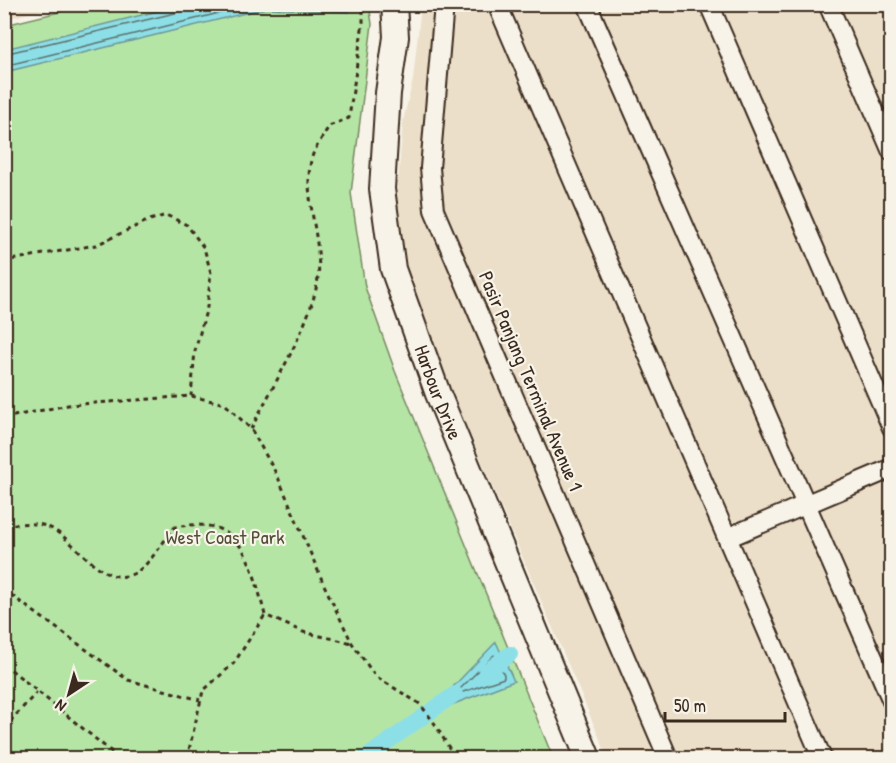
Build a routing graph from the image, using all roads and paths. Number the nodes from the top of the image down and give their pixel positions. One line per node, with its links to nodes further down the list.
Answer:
1 (363, 4): 13 (path)
2 (394, 4): 31 (main road, Harbour Drive)
3 (444, 4): 32 (street, Pasir Panjang Terminal Avenue 1)
4 (497, 4): 17 (street)
5 (587, 4): 15 (street)
6 (710, 4): 12 (street)
7 (828, 4): 8 (street)
8 (891, 152)
9 (4, 261): 10 (path)
10 (191, 396): 11 (path); 13 (path)
11 (4, 418)
12 (891, 428)
13 (251, 429): 20 (path)
14 (891, 468): 15 (street)
15 (807, 504): 17 (street); 24 (street)
16 (4, 525): 19 (path)
17 (728, 538): 33 (street)
18 (4, 591): 23 (path)
19 (265, 615): 20 (path); 23 (path)
20 (352, 643): 30 (path)
21 (4, 664): 22 (path)
22 (37, 692): 26 (path); 28 (path)
23 (200, 700): 29 (path)
24 (891, 700)
25 (4, 717): 26 (path)
26 (10, 723): 27 (path)
27 (4, 728)
28 (119, 759)
29 (187, 759)
30 (455, 759)
31 (588, 759)
32 (668, 759)
33 (822, 759)

